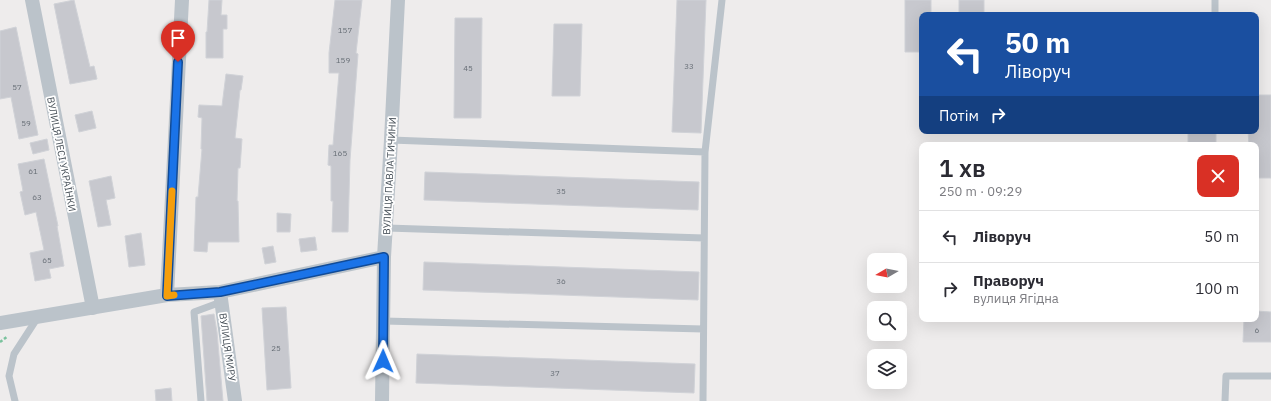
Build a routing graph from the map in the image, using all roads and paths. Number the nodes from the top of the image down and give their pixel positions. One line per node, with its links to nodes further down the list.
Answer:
1 (32, 0): 14 (street, ВУЛИЦЯ ЛЕСІ УКРАЇНКИ)
2 (182, 0): 12 (street)
3 (398, 0): 7 (street, ВУЛИЦЯ ПАВЛА ТИЧИНИ)
4 (722, 0): 8 (lane)
5 (1216, 0): 6 (lane)
6 (1215, 12)
7 (392, 140): 8 (lane); 9 (street, ВУЛИЦЯ ПАВЛА ТИЧИНИ)
8 (705, 152): 10 (lane)
9 (387, 228): 10 (lane); 11 (street, ВУЛИЦЯ ПАВЛА ТИЧИНИ)
10 (704, 238): 18 (lane)
11 (384, 257): 13 (street); 16 (street, ВУЛИЦЯ ПАВЛА ТИЧИНИ)
12 (167, 296): 13 (street); 14 (street)
13 (221, 297): 21 (lane); 22 (street, ВУЛИЦЯ МИРУ)
14 (93, 308): 15 (street)
15 (38, 317): 17 (street); 20 (lane)
16 (384, 321): 18 (lane); 23 (street, ВУЛИЦЯ ПАВЛА ТИЧИНИ)
17 (0, 323)
18 (703, 329): 24 (lane)
19 (1271, 376): 25 (lane)
20 (15, 401)
21 (201, 401)
22 (235, 401)
23 (382, 401)
24 (703, 401)
25 (1225, 401)

